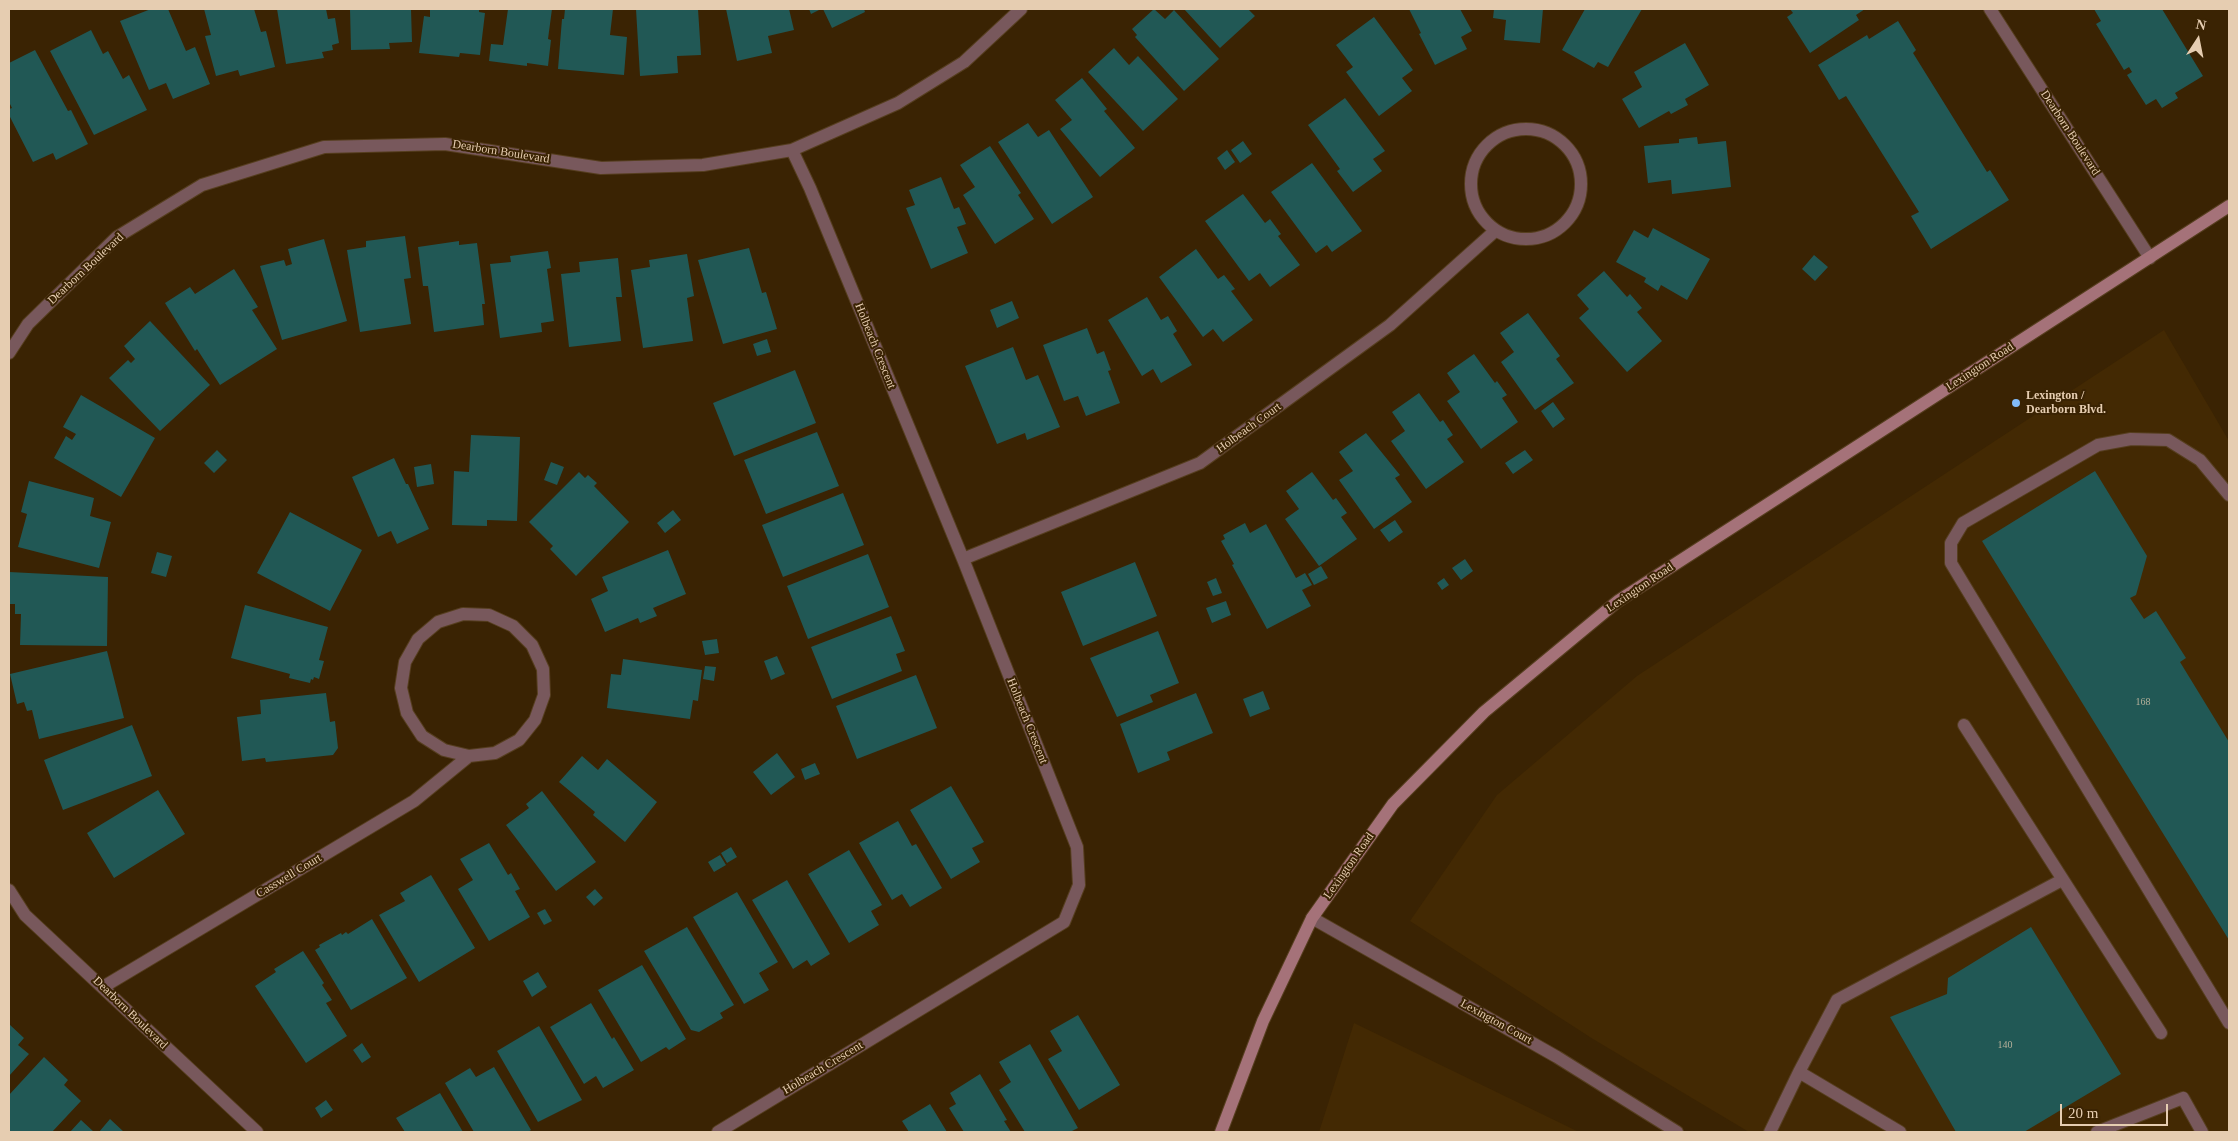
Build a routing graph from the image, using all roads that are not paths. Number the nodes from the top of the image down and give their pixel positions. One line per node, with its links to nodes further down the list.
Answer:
1 (1022, 9): 3 (street, Dearborn Boulevard)
2 (1990, 9): 6 (street, Dearborn Boulevard)
3 (792, 150): 7 (street, Dearborn Boulevard); 9 (street, Holbeach Crescent)
4 (2229, 206): 6 (main road, Lexington Road)
5 (1495, 231): 5 (street); 9 (street, Holbeach Court)
6 (2150, 258): 14 (main road, Lexington Road)
7 (9, 353)
8 (2229, 495): 16 (street)
9 (963, 559): 20 (street, Holbeach Crescent)
10 (1964, 725): 12 (street)
11 (470, 756): 11 (street); 15 (street, Casswell Court)
12 (2062, 880): 17 (street); 18 (street)
13 (9, 890): 15 (street, Dearborn Boulevard)
14 (1312, 918): 21 (main road, Lexington Road); 22 (street, Lexington Court)
15 (103, 986): 19 (street, Dearborn Boulevard)
16 (2229, 1023)
17 (2161, 1033)
18 (1799, 1072): 23 (street); 24 (street)
19 (257, 1132)
20 (718, 1132)
21 (1221, 1132)
22 (1677, 1132)
23 (1770, 1132)
24 (1900, 1132)
25 (2097, 1132): 26 (street)
26 (2202, 1132)

